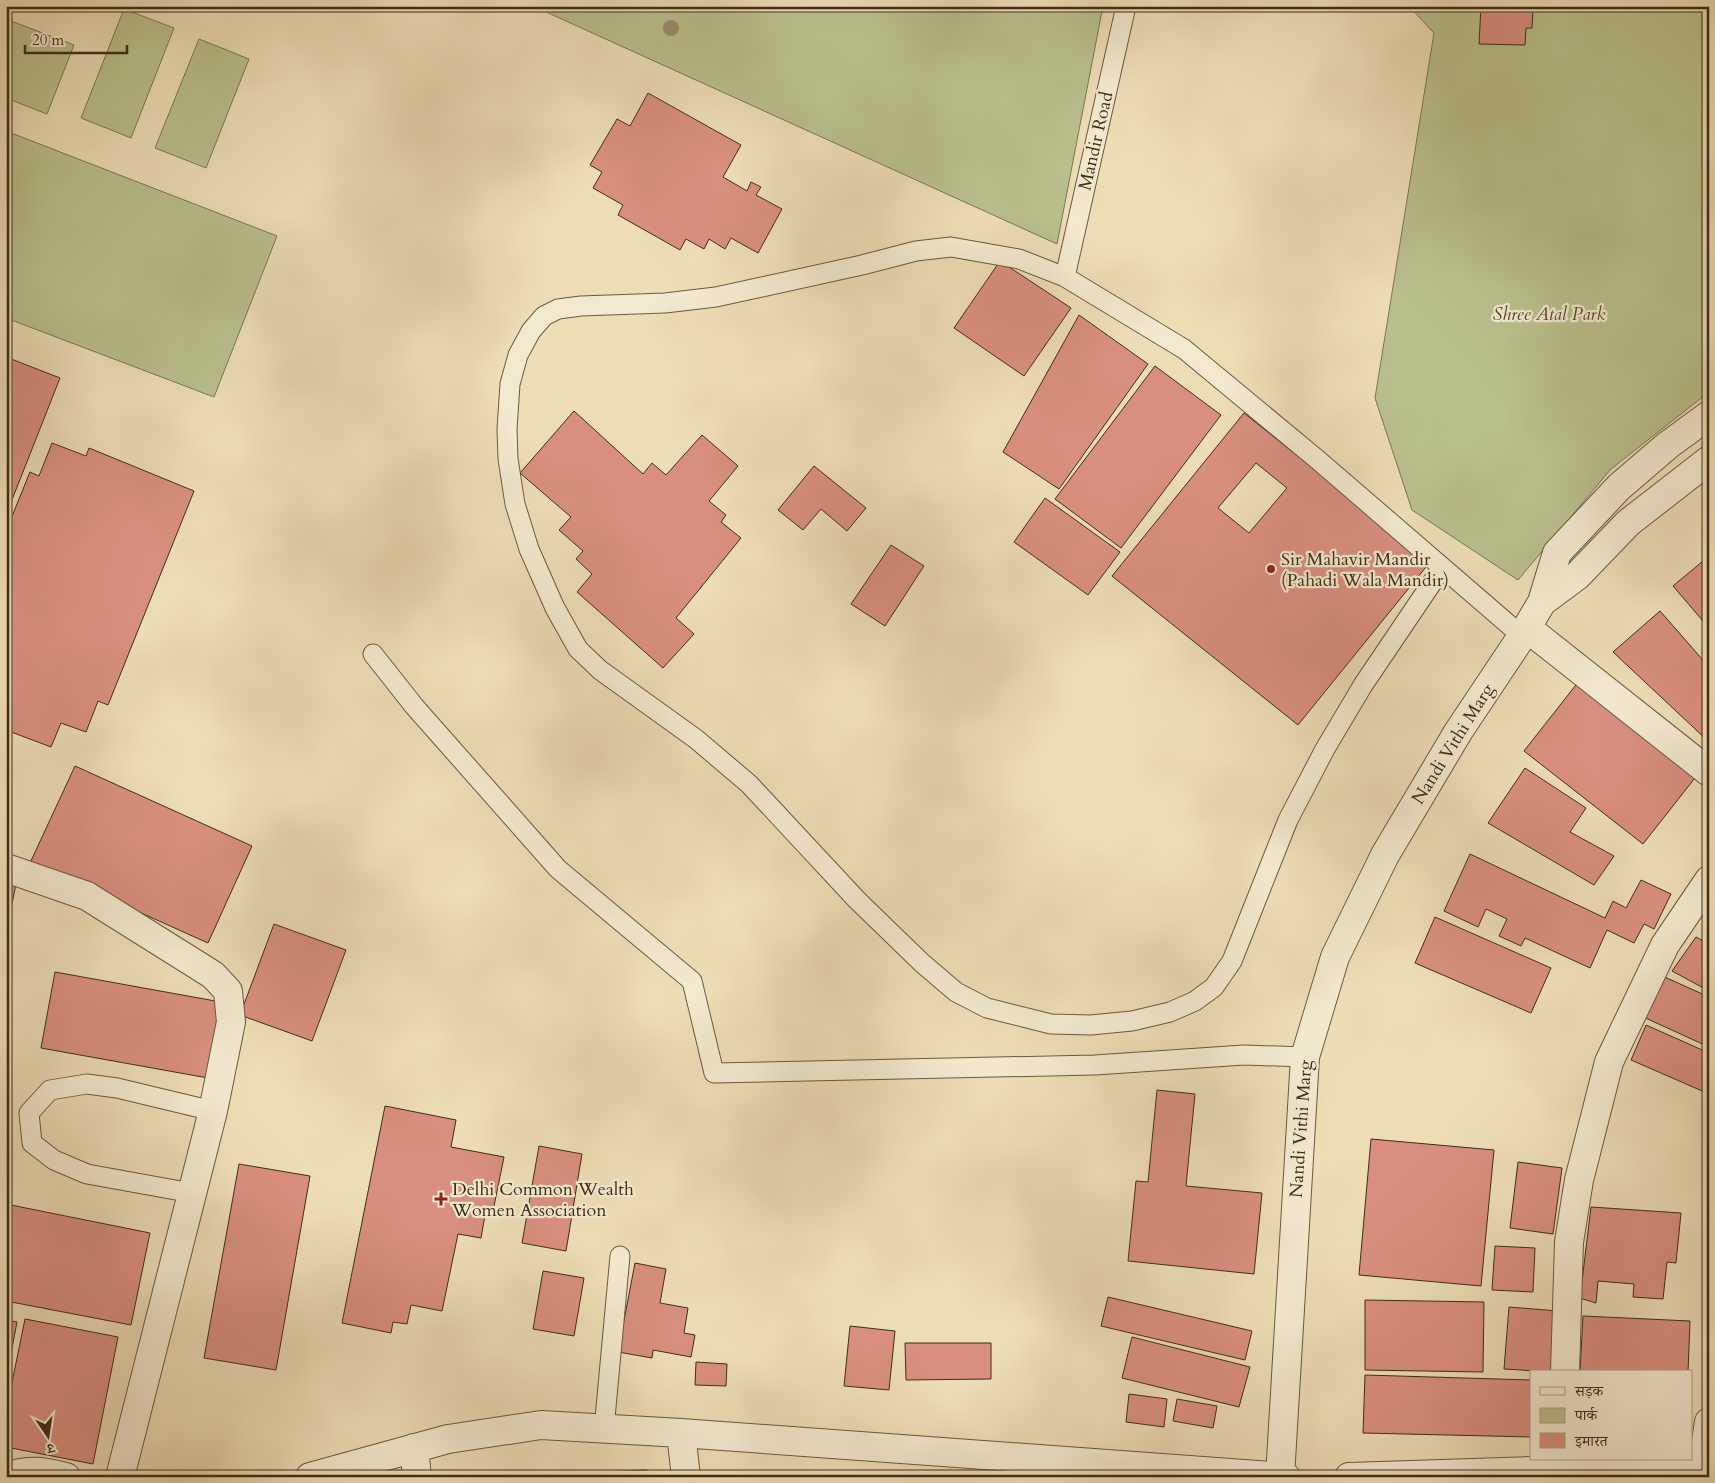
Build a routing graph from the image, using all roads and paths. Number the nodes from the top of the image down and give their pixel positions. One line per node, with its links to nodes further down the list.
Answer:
1 (1126, 6): 2 (lane, Mandir Road)
2 (1065, 276): 5 (lane); 5 (lane)
3 (1709, 416): 6 (street, Nandi Vithi Marg)
4 (1709, 460): 6 (street, Nandi Vithi Marg)
5 (1442, 568): 7 (lane)
6 (1542, 602): 7 (street, Nandi Vithi Marg)
7 (1525, 632): 9 (street); 12 (street, Nandi Vithi Marg)
8 (372, 654): 12 (lane)
9 (1709, 772)
10 (6, 868): 13 (street)
11 (1709, 880): 16 (street)
12 (1305, 1057): 29 (street, Nandi Vithi Marg)
13 (213, 1111): 14 (street); 14 (lane)
14 (192, 1193): 25 (street)
15 (620, 1256): 18 (lane)
16 (1564, 1370)
17 (1709, 1422): 22 (street)
18 (604, 1429): 19 (street); 20 (street)
19 (681, 1433): 28 (street); 29 (street)
20 (414, 1448): 26 (street); 27 (street)
21 (1561, 1465): 22 (street); 31 (street)
22 (1705, 1473)
23 (7, 1477): 24 (street)
24 (66, 1477)
25 (120, 1477)
26 (310, 1477)
27 (417, 1477)
28 (686, 1477)
29 (1280, 1477): 30 (street)
30 (1286, 1477)
31 (1348, 1477)

